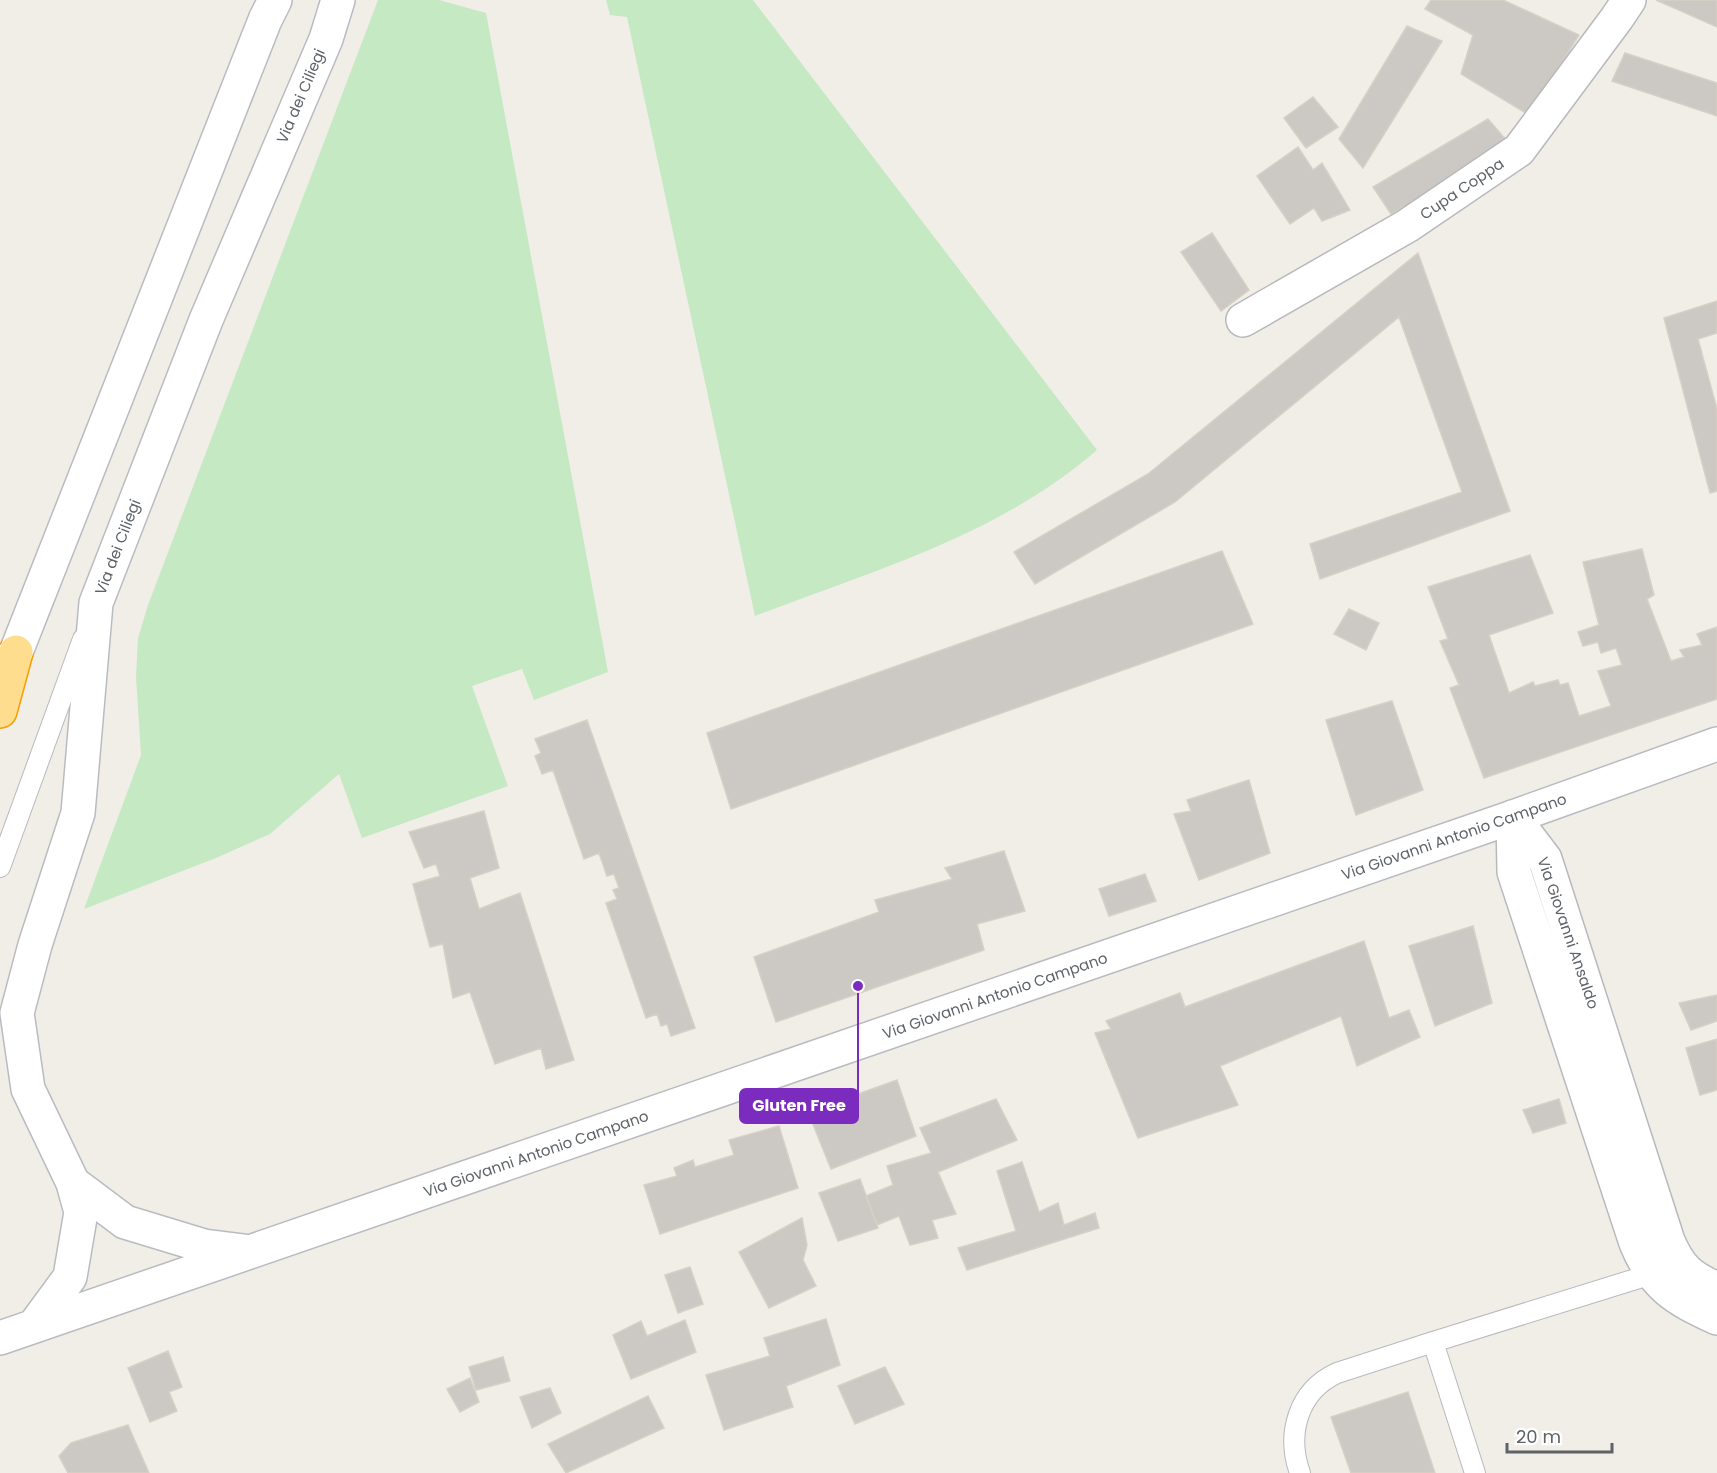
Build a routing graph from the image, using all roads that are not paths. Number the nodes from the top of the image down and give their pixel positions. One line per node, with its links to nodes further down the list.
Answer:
1 (338, 0): 5 (main road, Via dei Ciliegi)
2 (345, 0): 5 (main road)
3 (1629, 0): 6 (main road, Cupa Coppa)
4 (270, 7): 8 (main road)
5 (326, 39): 7 (main road, Via dei Ciliegi)
6 (1243, 320)
7 (96, 603): 12 (lane); 13 (main road, Via dei Ciliegi)
8 (8, 662): 9 (highway)
9 (0, 711)
10 (1717, 744): 11 (main road, Via Giovanni Antonio Campano)
11 (1513, 817): 14 (main road, Via Giovanni Antonio Campano); 15 (main road, Via Giovanni Ansaldo); 16 (main road, Via Giovanni Ansaldo)
12 (0, 867)
13 (73, 1183): 14 (main road, Via dei Ciliegi); 18 (main road, Via dei Ciliegi)
14 (249, 1252): 18 (main road, Via Giovanni Antonio Campano)
15 (1652, 1274): 17 (main road, Via Giovanni Ansaldo); 20 (lane)
16 (1717, 1289)
17 (1717, 1318)
18 (34, 1326): 19 (main road, Via Giovanni Antonio Campano)
19 (0, 1338)
20 (1433, 1342): 21 (lane); 22 (lane)
21 (1300, 1473)
22 (1475, 1473)

